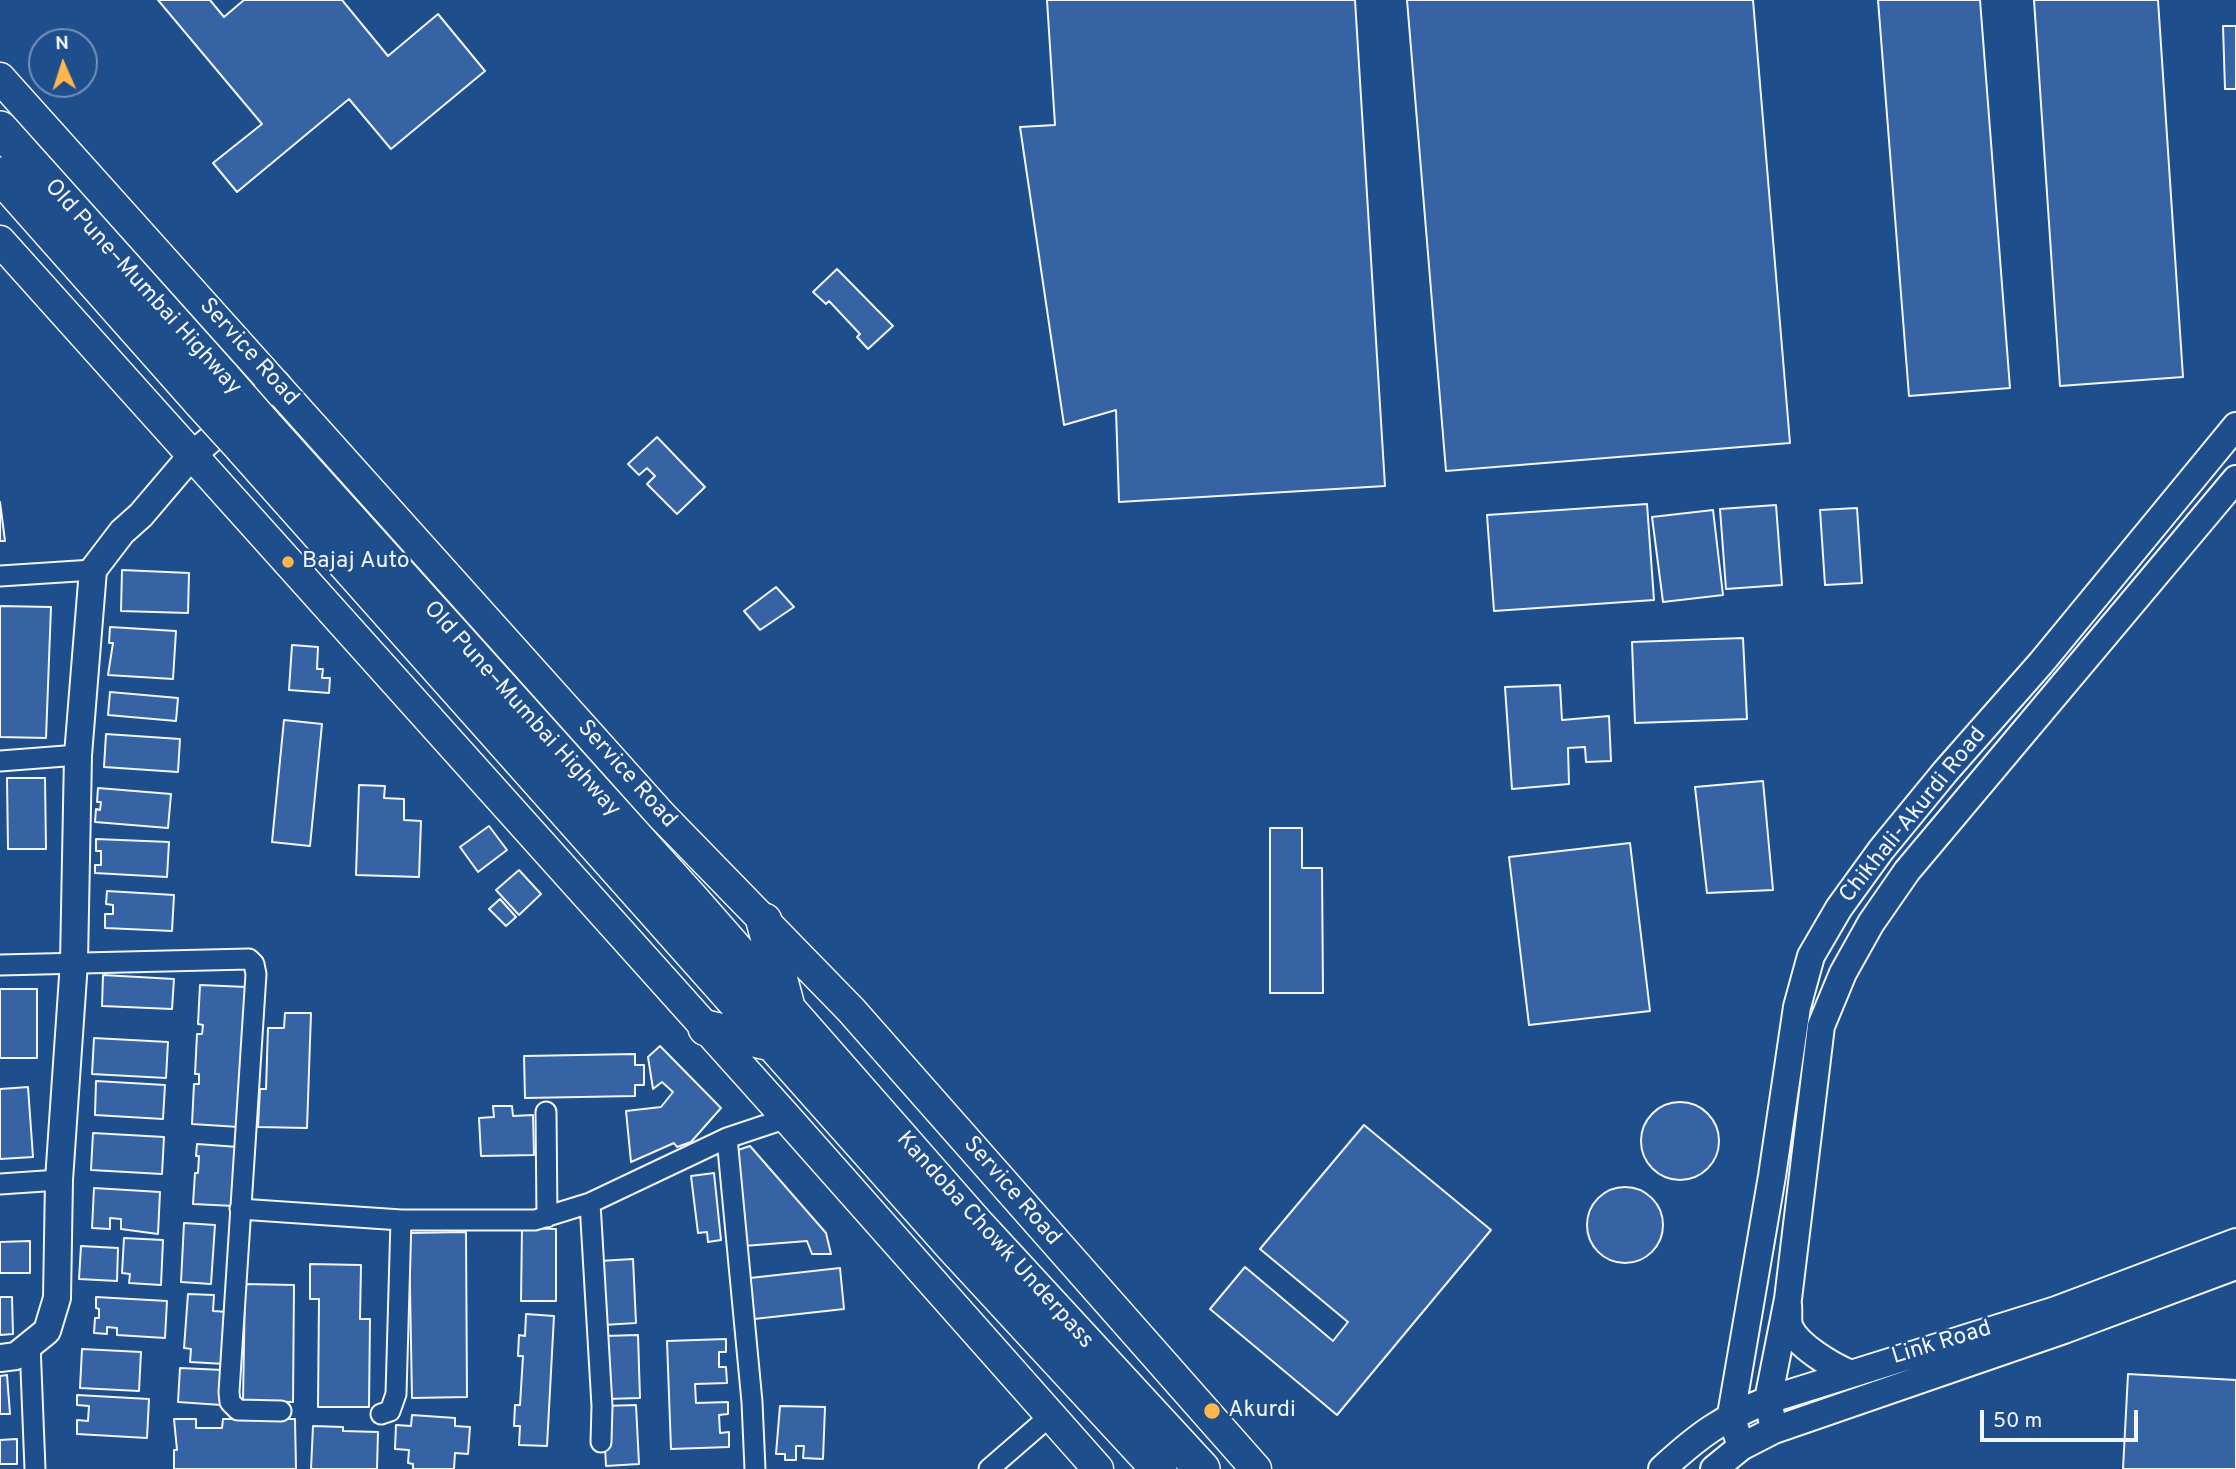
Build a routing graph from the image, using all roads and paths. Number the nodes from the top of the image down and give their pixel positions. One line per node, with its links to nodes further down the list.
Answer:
1 (0, 78): 5 (main road, Service Road)
2 (0, 129): 6 (highway, Old Pune–Mumbai Highway)
3 (0, 175): 6 (highway, Old Pune–Mumbai Highway)
4 (0, 241): 9 (main road)
5 (277, 384): 9 (main road); 15 (main road, Service Road)
6 (213, 390): 8 (highway, Old Pune–Mumbai Highway, bridge)
7 (2236, 426): 40 (main road, Chikhali-Akurdi Road)
8 (255, 438): 18 (highway, Old Pune–Mumbai Highway); 20 (highway, Old Pune–Mumbai Highway)
9 (192, 455): 11 (main road); 19 (main road)
10 (2236, 479): 32 (main road, Chikhali-Akurdi Road)
11 (93, 570): 12 (street); 13 (main road)
12 (0, 576)
13 (78, 755): 14 (street); 16 (main road)
14 (0, 761)
15 (764, 921): 18 (highway); 51 (main road, Service Road)
16 (75, 962): 17 (street); 24 (main road); 27 (street)
17 (0, 965)
18 (788, 1010): 50 (highway, Kandoba Chowk Underpass)
19 (706, 1028): 20 (highway); 22 (main road)
20 (771, 1043): 49 (highway, Kandoba Chowk Underpass)
21 (545, 1112): 28 (street)
22 (787, 1118): 23 (street); 41 (main road)
23 (727, 1138): 26 (street); 46 (street)
24 (59, 1180): 25 (street); 34 (main road)
25 (0, 1184)
26 (590, 1203): 28 (street); 43 (street)
27 (240, 1209): 29 (street); 38 (street)
28 (547, 1217): 29 (street)
29 (401, 1220): 39 (street)
30 (2236, 1242): 33 (main road, Link Road)
31 (2236, 1266): 33 (main road, Link Road)
32 (1788, 1299): 36 (main road); 37 (main road, Chikhali-Akurdi Road)
33 (2060, 1320): 36 (main road, Link Road); 42 (main road, Link Road)
34 (30, 1344): 35 (main road); 45 (street)
35 (0, 1358)
36 (1849, 1373): 37 (main road, Link Road)
37 (1768, 1400): 40 (main road, Link Road); 42 (main road, Chikhali-Akurdi Road)
38 (281, 1411)
39 (381, 1414)
40 (1731, 1415): 44 (main road, Chikhali-Akurdi Road); 52 (main road, Link Road)
41 (1050, 1416): 47 (street); 48 (main road)
42 (1774, 1430): 44 (main road, Link Road)
43 (601, 1442)
44 (1741, 1447): 53 (main road, Link Road)
45 (35, 1469)
46 (755, 1469)
47 (989, 1469)
48 (1098, 1469)
49 (1159, 1469)
50 (1202, 1469)
51 (1256, 1469)
52 (1662, 1469)
53 (1714, 1469)

